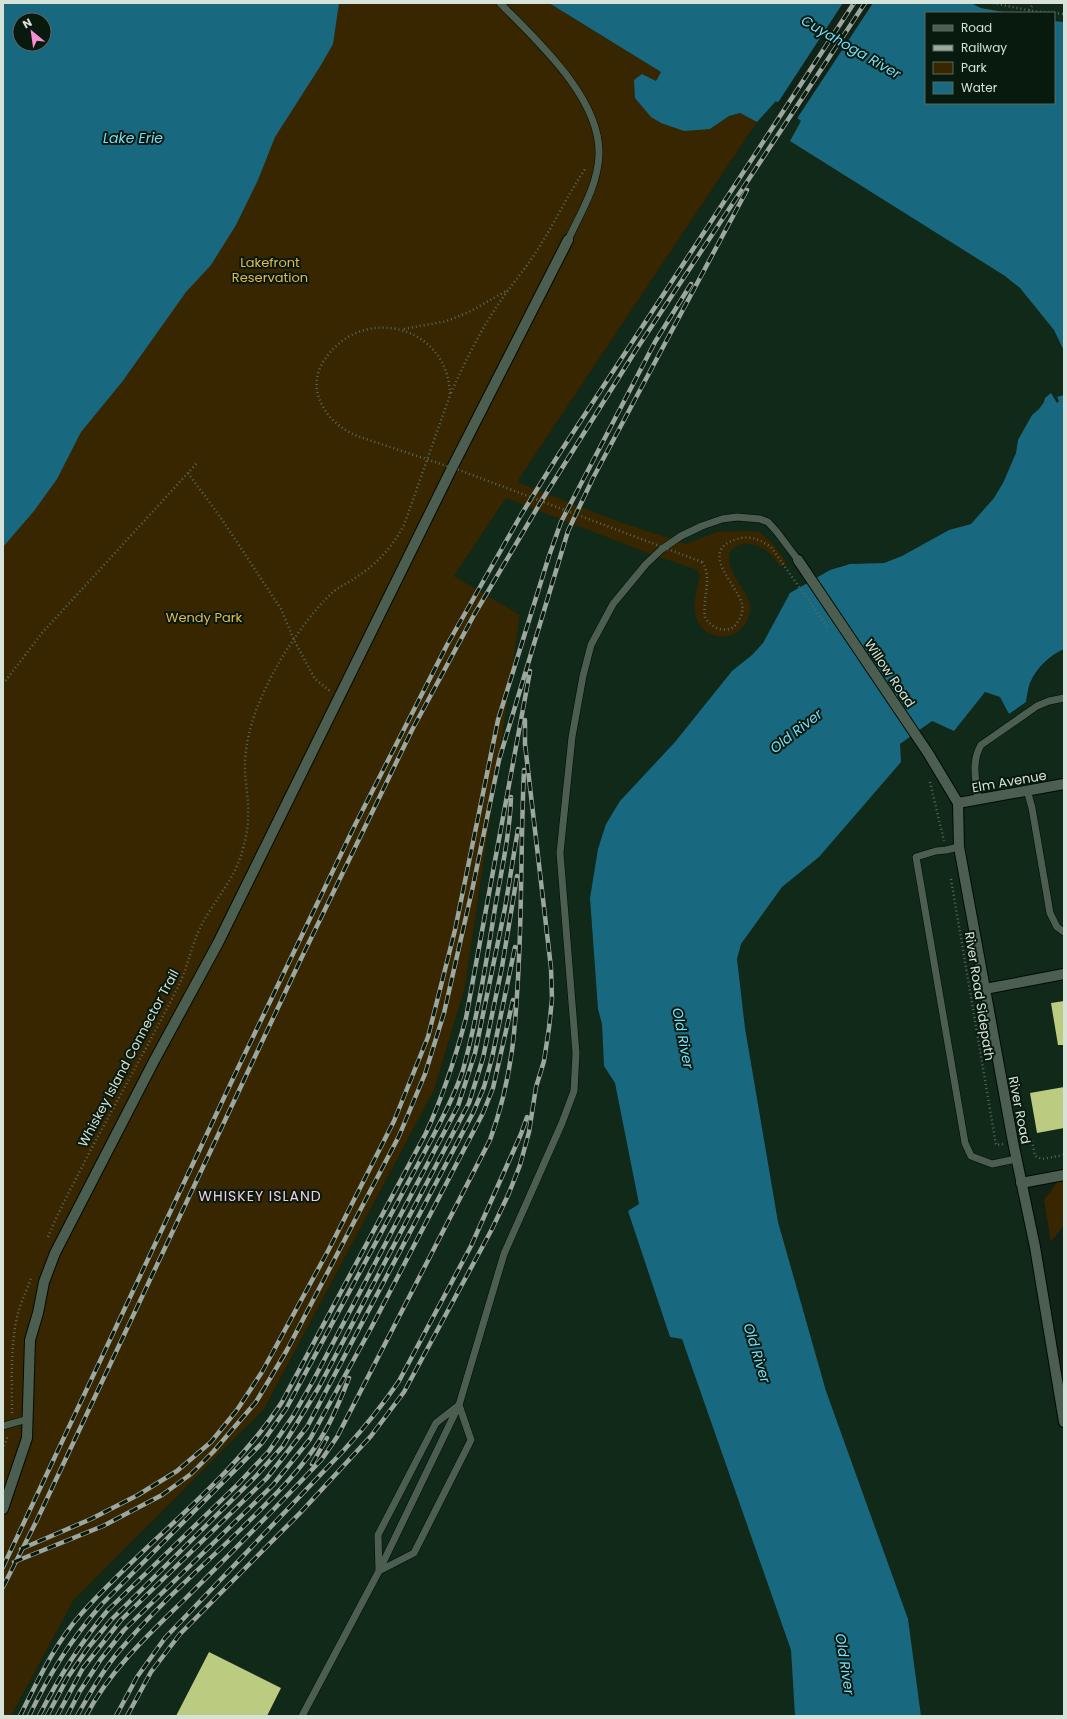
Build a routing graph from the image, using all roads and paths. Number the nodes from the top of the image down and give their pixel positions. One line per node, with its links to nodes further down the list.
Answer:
1 (500, 3): 6 (lane)
2 (993, 3): 4 (path)
3 (1034, 3): 4 (path)
4 (1029, 10): 5 (path)
5 (1045, 12)
6 (599, 155): 7 (lane); 8 (path)
7 (568, 240): 18 (street)
8 (508, 289): 9 (path); 10 (path)
9 (404, 329): 10 (path, Whiskey Island Connector Trail); 14 (path, Whiskey Island Connector Trail, bridge)
10 (450, 395): 15 (path, Whiskey Island Connector Trail)
11 (197, 463): 12 (path)
12 (188, 473): 15 (path); 16 (path)
13 (798, 560): 23 (street, Willow Road); 38 (lane)
14 (784, 565)
15 (294, 640): 18 (path); 36 (path, Whiskey Island Connector Trail)
16 (3, 684)
17 (1064, 698): 22 (lane)
18 (338, 699): 39 (street)
19 (930, 780): 25 (path)
20 (1064, 784): 21 (street, Elm Avenue)
21 (1027, 790): 22 (street, Elm Avenue); 27 (lane)
22 (978, 799): 23 (street, Elm Avenue)
23 (958, 803): 24 (street, River Road)
24 (959, 847): 25 (lane); 29 (street, River Road)
25 (946, 850): 33 (lane)
26 (950, 874): 31 (path, River Road Sidepath)
27 (1064, 932)
28 (1064, 974): 29 (street)
29 (985, 989): 33 (street, River Road)
30 (1032, 1141): 32 (path)
31 (996, 1145)
32 (1064, 1155)
33 (1016, 1159): 35 (street, River Road)
34 (1064, 1175): 35 (street)
35 (1021, 1183): 40 (street, River Road)
36 (46, 1242)
37 (33, 1275): 41 (path)
38 (459, 1405): 45 (lane); 45 (lane); 45 (lane)
39 (28, 1419): 41 (lane); 44 (street)
40 (1064, 1422)
41 (11, 1423): 42 (lane); 43 (path)
42 (3, 1426)
43 (3, 1450)
44 (3, 1509)
45 (378, 1572): 46 (lane)
46 (302, 1716)

